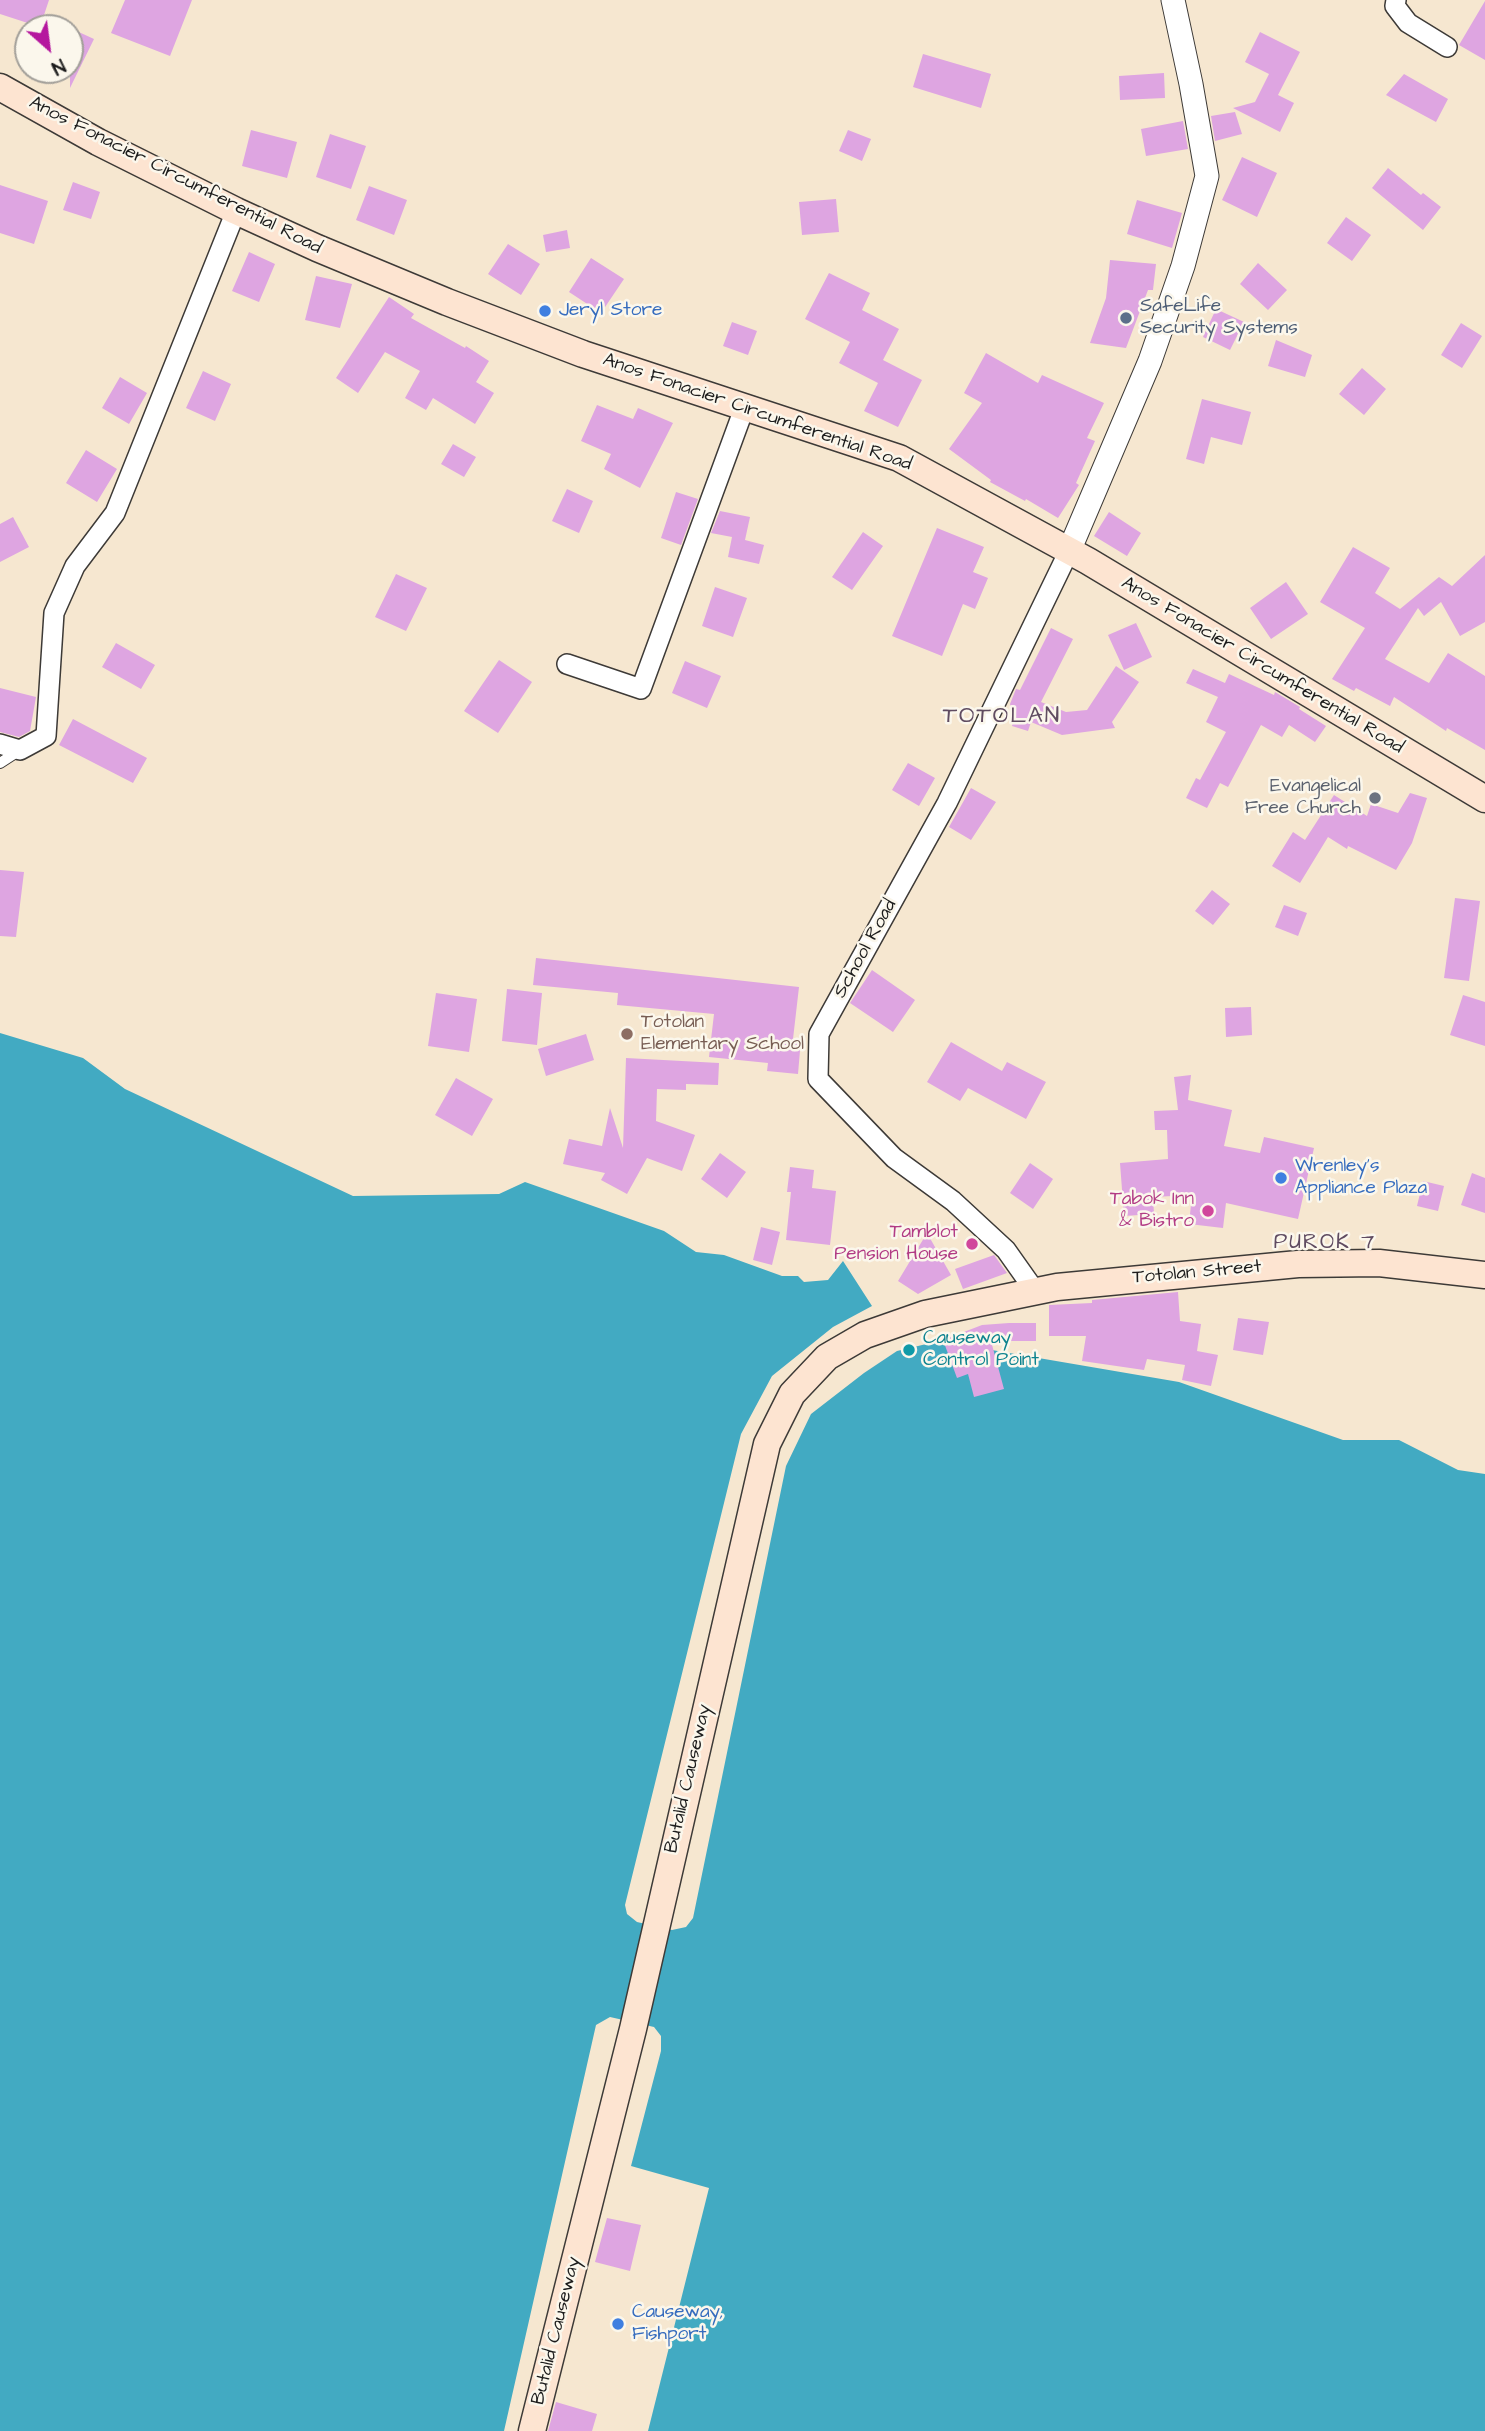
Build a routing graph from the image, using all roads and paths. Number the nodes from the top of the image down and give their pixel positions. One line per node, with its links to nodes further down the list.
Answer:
1 (1173, 0): 7 (street)
2 (1396, 0): 3 (street)
3 (1447, 47)
4 (0, 87): 5 (main road, Anos Fonacier Circumferential Road)
5 (236, 211): 6 (main road, Anos Fonacier Circumferential Road); 10 (street)
6 (745, 406): 7 (main road, Anos Fonacier Circumferential Road); 8 (street)
7 (1069, 551): 12 (main road, Anos Fonacier Circumferential Road); 14 (street, School Road)
8 (567, 664)
9 (0, 744): 10 (street)
10 (20, 750): 11 (lane)
11 (0, 763)
12 (1485, 799)
13 (1485, 1275): 14 (main road, Totolan Street)
14 (1035, 1291): 15 (main road, Butalid Causeway)
15 (532, 2431)

